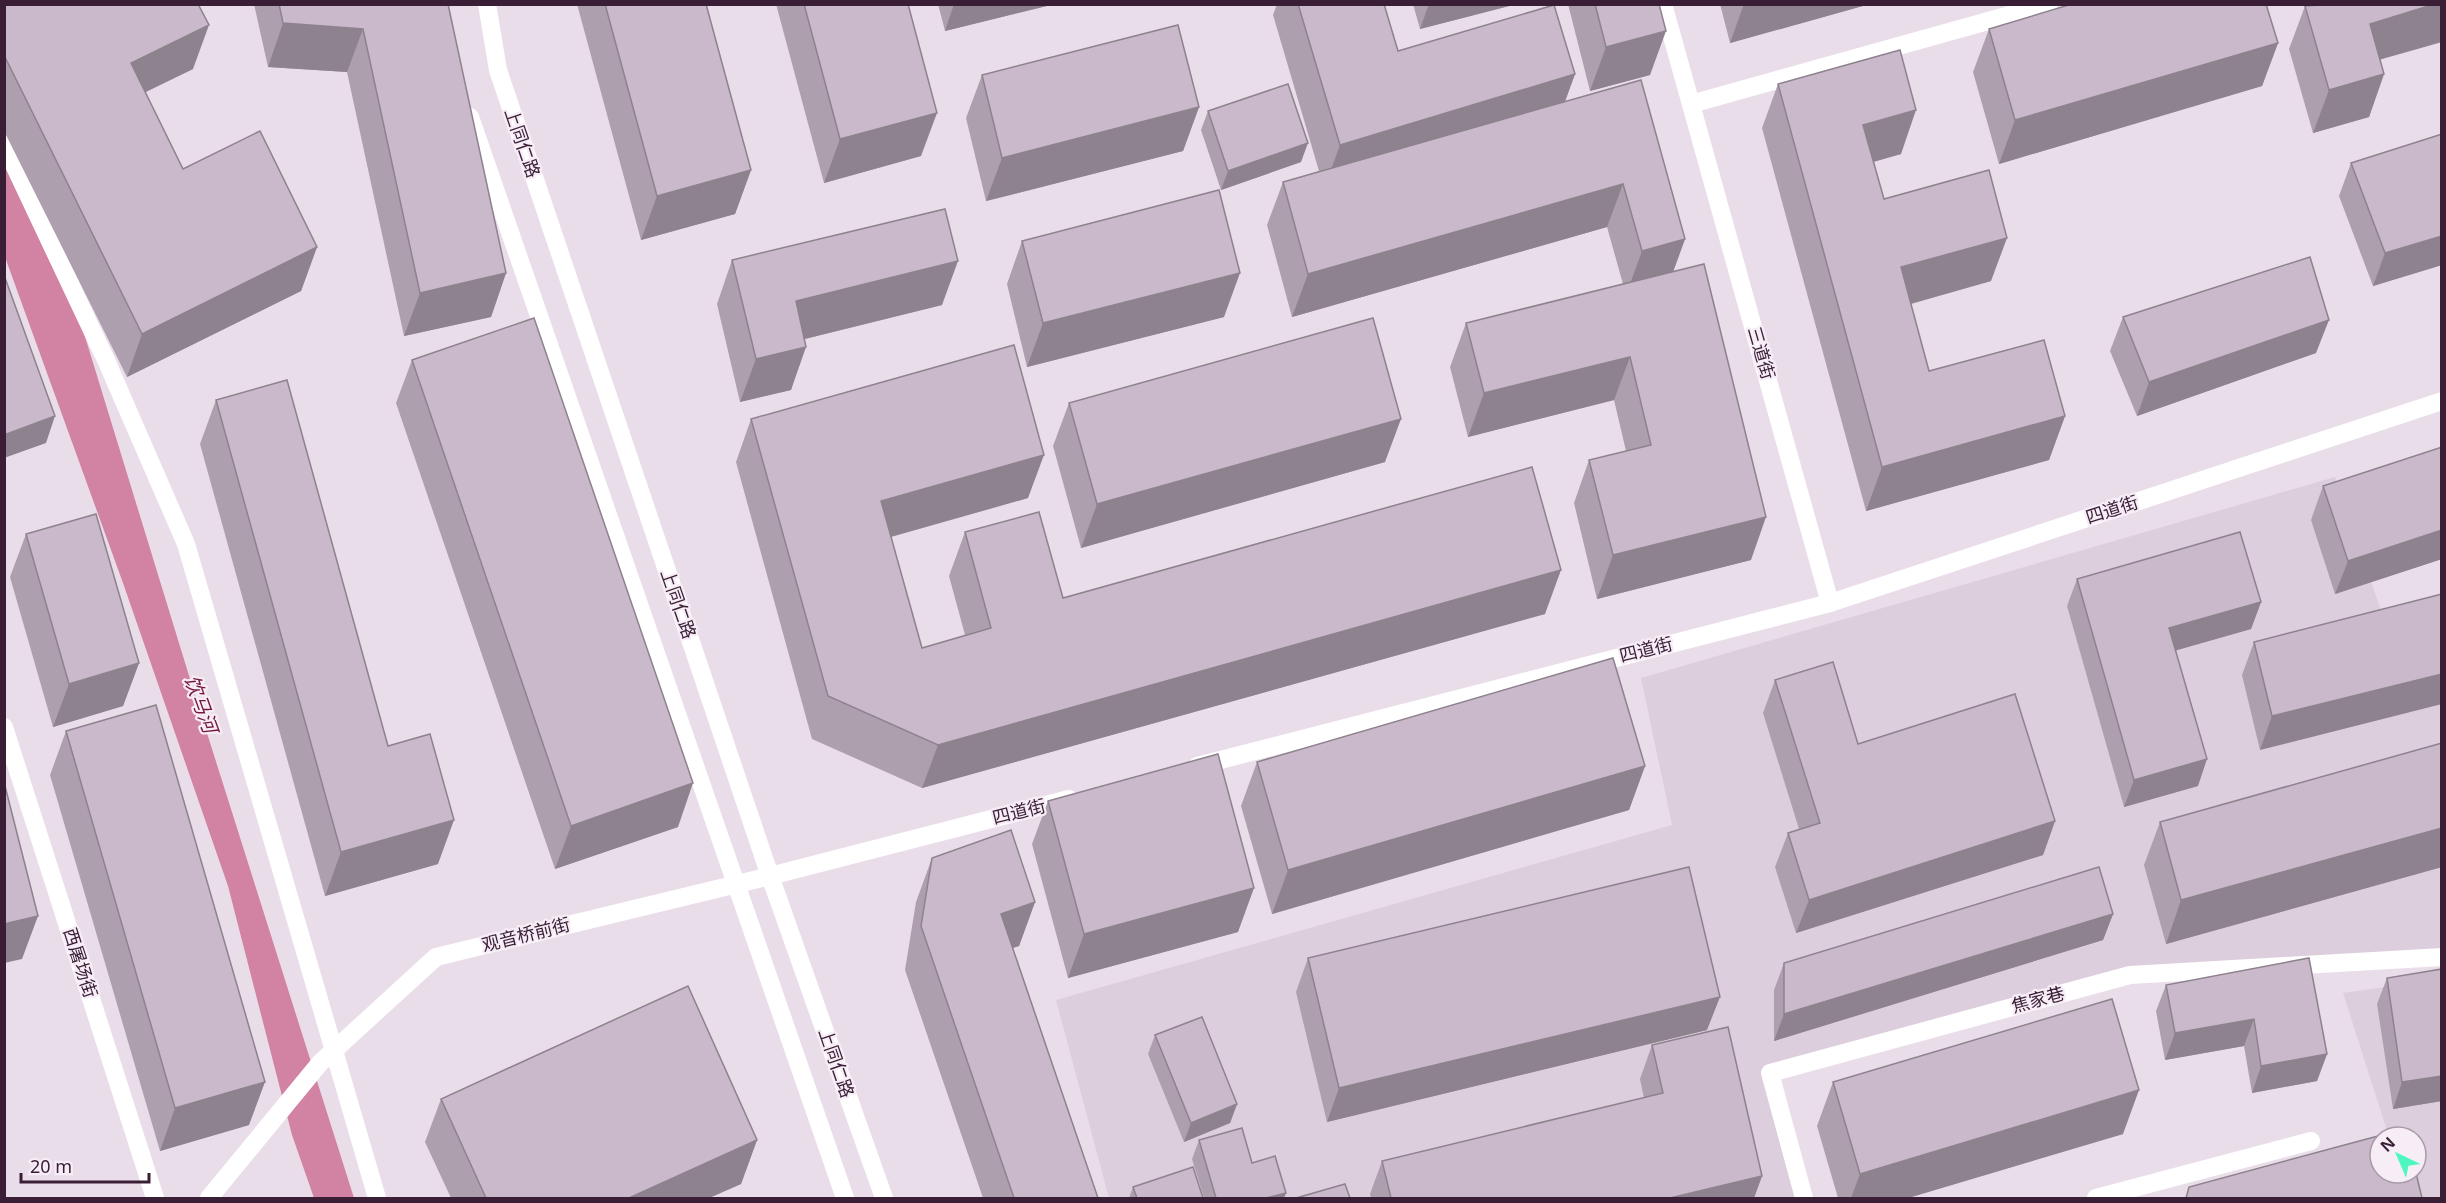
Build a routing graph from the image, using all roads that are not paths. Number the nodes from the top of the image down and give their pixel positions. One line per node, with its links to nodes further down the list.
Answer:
1 (487, 4): 12 (street, 上同仁路)
2 (1663, 4): 5 (street, 三道街)
3 (2049, 4): 5 (street)
4 (463, 97): 13 (street)
5 (1691, 104): 8 (street, 三道街)
6 (4, 144): 15 (street)
7 (2442, 401): 8 (street, 四道街)
8 (1830, 603): 10 (street, 四道街)
9 (4, 727): 17 (street, 西屠场街)
10 (1185, 769)
11 (1081, 796): 12 (street, 四道街)
12 (770, 876): 13 (street, 观音桥前街); 21 (street, 上同仁路)
13 (737, 884): 15 (street, 观音桥前街); 20 (street)
14 (2442, 957): 22 (street, 焦家巷)
15 (334, 1050): 18 (street, 观音桥前街); 19 (street)
16 (2311, 1141): 23 (street)
17 (155, 1198)
18 (209, 1198)
19 (377, 1198)
20 (844, 1198)
21 (884, 1198)
22 (1804, 1198)
23 (2096, 1198)

